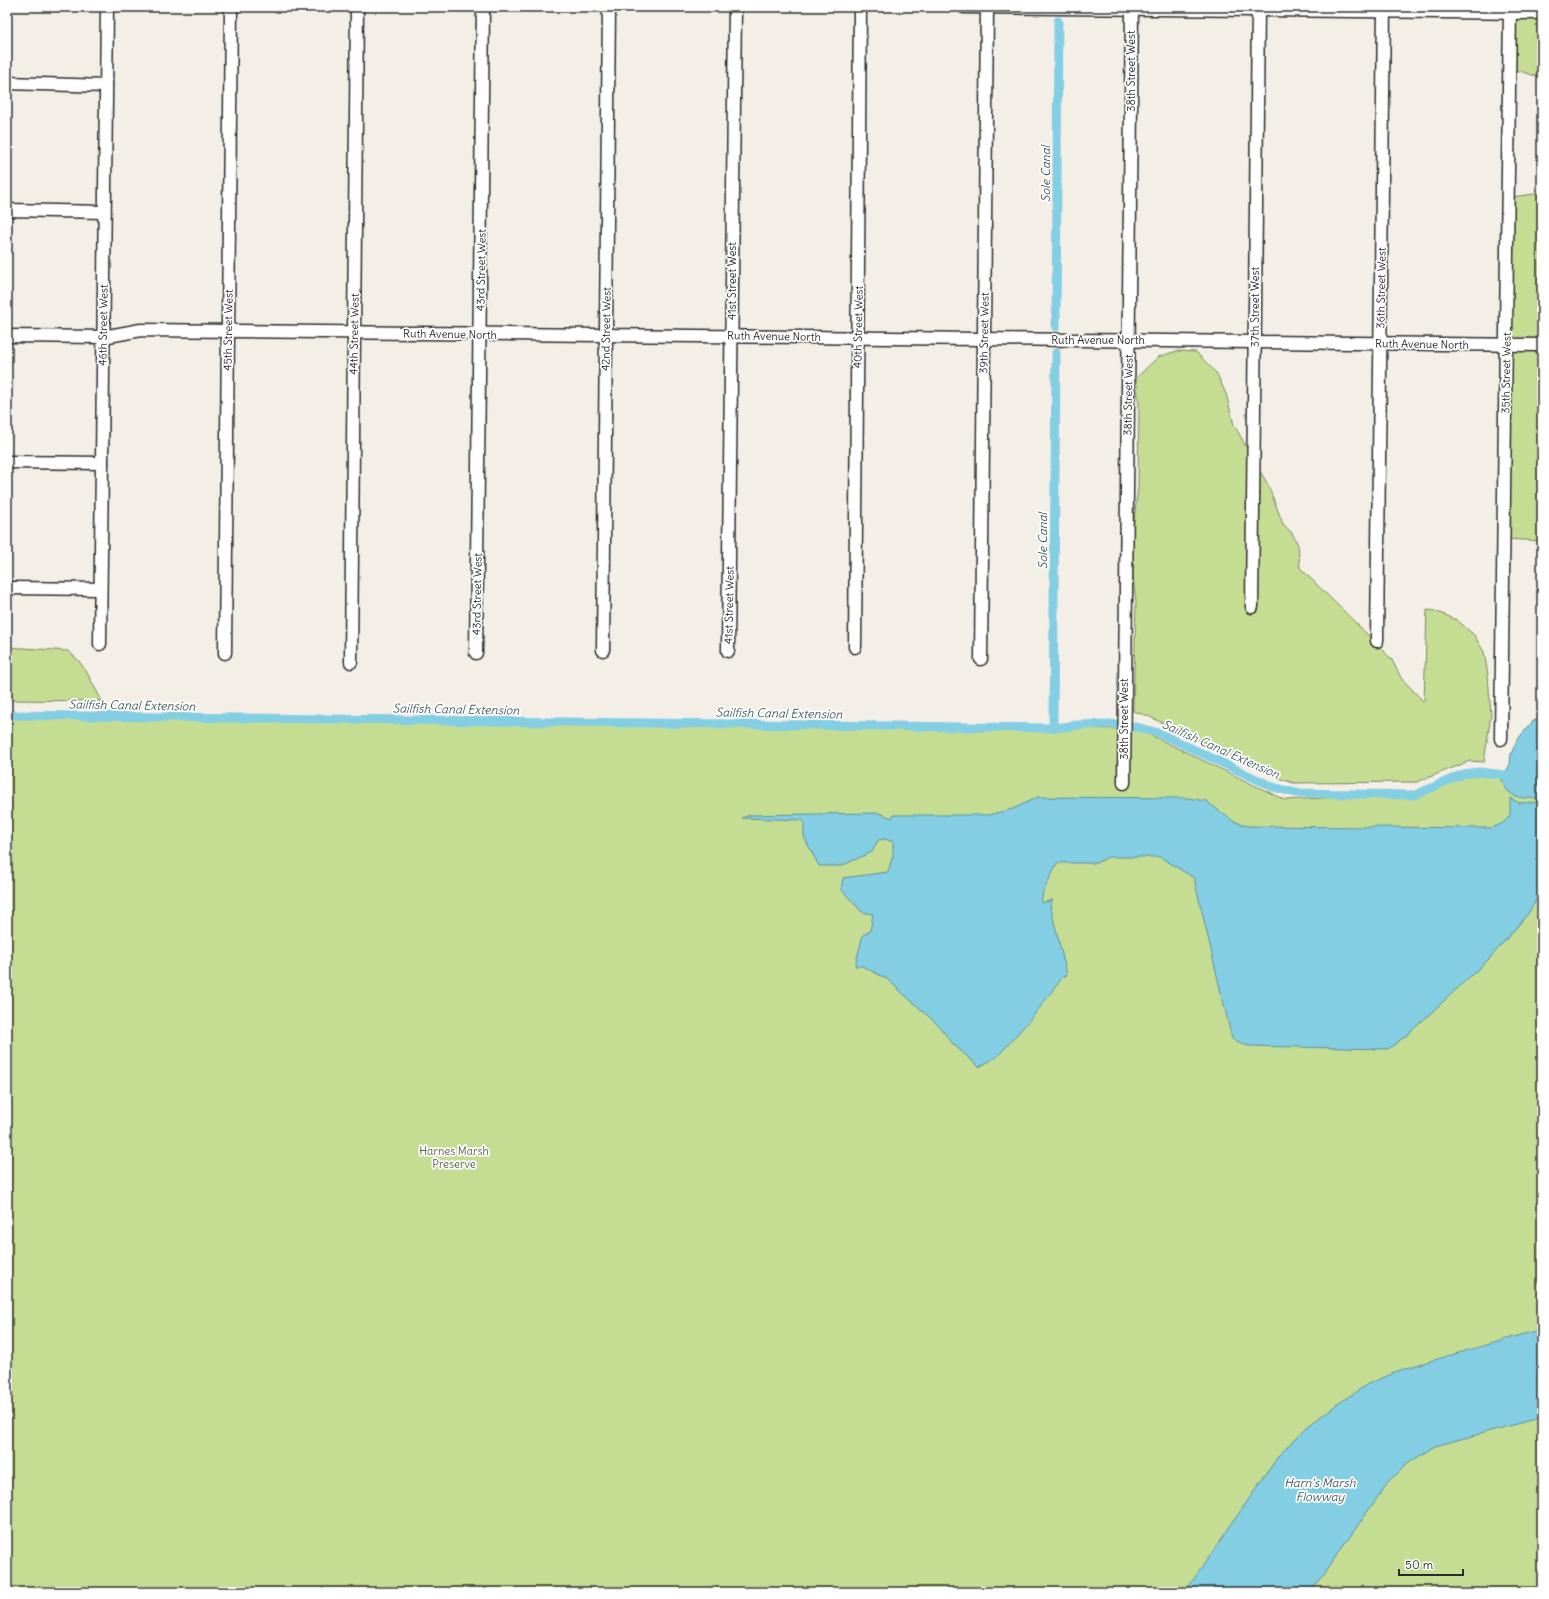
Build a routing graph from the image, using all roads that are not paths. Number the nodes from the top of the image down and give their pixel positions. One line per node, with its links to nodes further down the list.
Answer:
1 (107, 7): 16 (street, 46th Street West)
2 (231, 7): 19 (street, 45th Street West)
3 (357, 7): 20 (street, 44th Street West)
4 (483, 7): 21 (street, 43rd Street West)
5 (609, 7): 23 (street, 42nd Street West)
6 (735, 7): 24 (street, 41st Street West)
7 (860, 7): 25 (street, 40th Street West)
8 (964, 7): 9 (street)
9 (987, 7): 10 (street); 27 (street, 39th Street West)
10 (1132, 8): 11 (street); 28 (street, 38th Street West)
11 (1258, 9): 12 (street); 29 (street, 37th Street West)
12 (1384, 9): 13 (street); 30 (street, 36th Street West)
13 (1510, 10): 14 (street); 31 (street, 35th Street West)
14 (1542, 13)
15 (7, 83): 16 (street)
16 (106, 86): 18 (street, 46th Street West)
17 (7, 210): 18 (street)
18 (104, 212): 26 (street, 46th Street West)
19 (228, 332): 20 (street, Ruth Avenue North); 26 (street, Ruth Avenue North); 43 (street, 45th Street West)
20 (355, 333): 21 (street, Ruth Avenue North); 46 (street, 44th Street West)
21 (480, 335): 23 (street, Ruth Avenue North); 44 (street, 43rd Street West)
22 (7, 336): 26 (street, Ruth Avenue North)
23 (606, 336): 24 (street, Ruth Avenue North); 41 (street, 42nd Street West)
24 (732, 336): 25 (street, Ruth Avenue North); 42 (street, 41st Street West)
25 (858, 337): 27 (street, Ruth Avenue North); 40 (street, 40th Street West)
26 (103, 338): 34 (street, 46th Street West)
27 (984, 339): 28 (street, Ruth Avenue North); 45 (street, 39th Street West)
28 (1129, 340): 29 (street, Ruth Avenue North); 48 (street, 38th Street West)
29 (1255, 342): 30 (street, Ruth Avenue North); 37 (street, 37th Street West)
30 (1380, 344): 31 (street, Ruth Avenue North); 38 (street, 36th Street West)
31 (1506, 344): 32 (street, Ruth Avenue North); 47 (street, 35th Street West)
32 (1542, 345)
33 (7, 462): 34 (street)
34 (102, 463): 36 (street, 46th Street West)
35 (7, 588): 36 (street)
36 (100, 589): 39 (street, 46th Street West)
37 (1252, 607)
38 (1377, 641)
39 (100, 644)
40 (855, 647)
41 (604, 650)
42 (728, 651)
43 (225, 653)
44 (476, 653)
45 (980, 659)
46 (351, 662)
47 (1501, 738)
48 (1124, 783)

